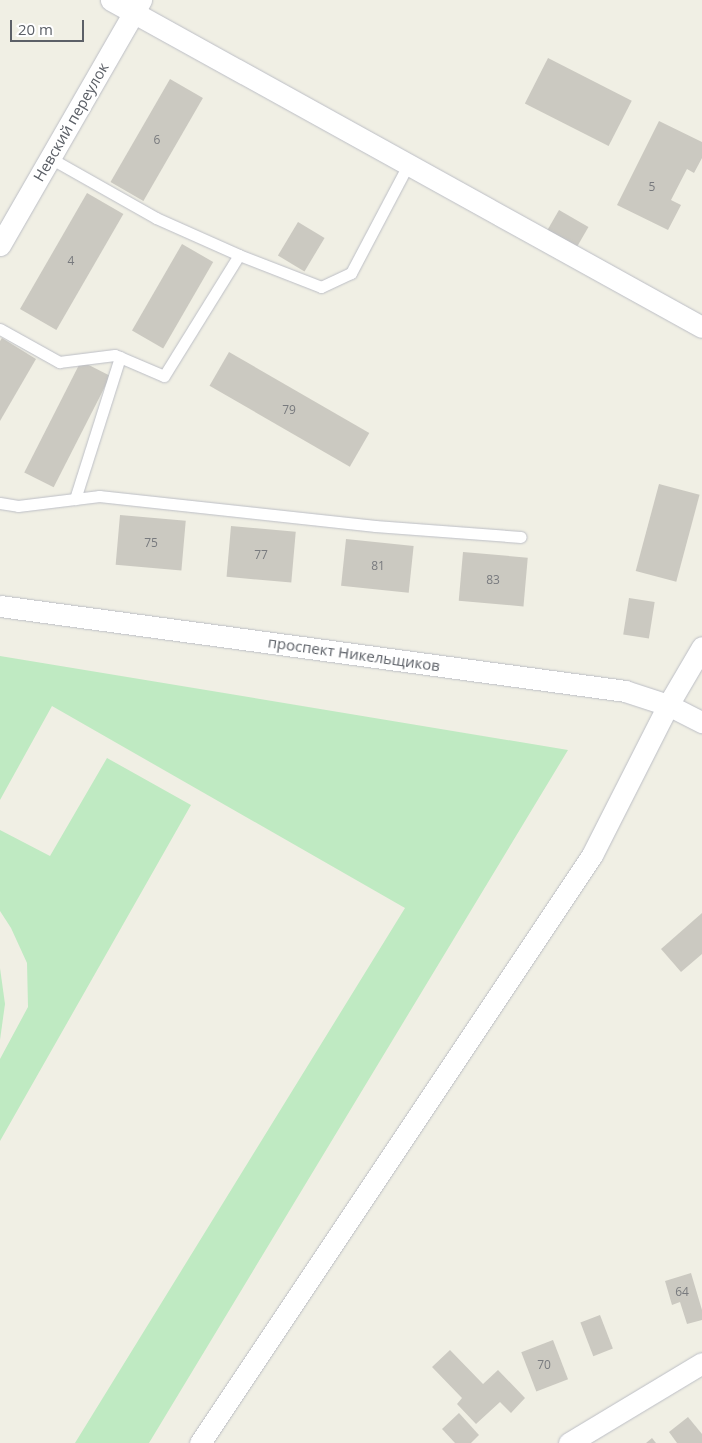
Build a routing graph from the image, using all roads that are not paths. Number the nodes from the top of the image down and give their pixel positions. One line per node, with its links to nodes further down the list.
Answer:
1 (111, 0): 2 (street)
2 (137, 7): 3 (street, Невский переулок); 4 (street)
3 (50, 158): 5 (street, Невский переулок); 6 (lane)
4 (408, 165): 6 (lane); 7 (street)
5 (0, 245)
6 (239, 255): 9 (lane)
7 (702, 327)
8 (0, 329): 9 (lane)
9 (120, 357): 10 (lane)
10 (75, 499): 11 (lane); 12 (lane)
11 (0, 503)
12 (521, 538)
13 (0, 606): 15 (street, проспект Никельщиков)
14 (702, 647): 15 (street)
15 (668, 705): 16 (street, проспект Никельщиков); 18 (street)
16 (702, 722)
17 (702, 1363): 19 (street)
18 (200, 1443)
19 (569, 1443)

